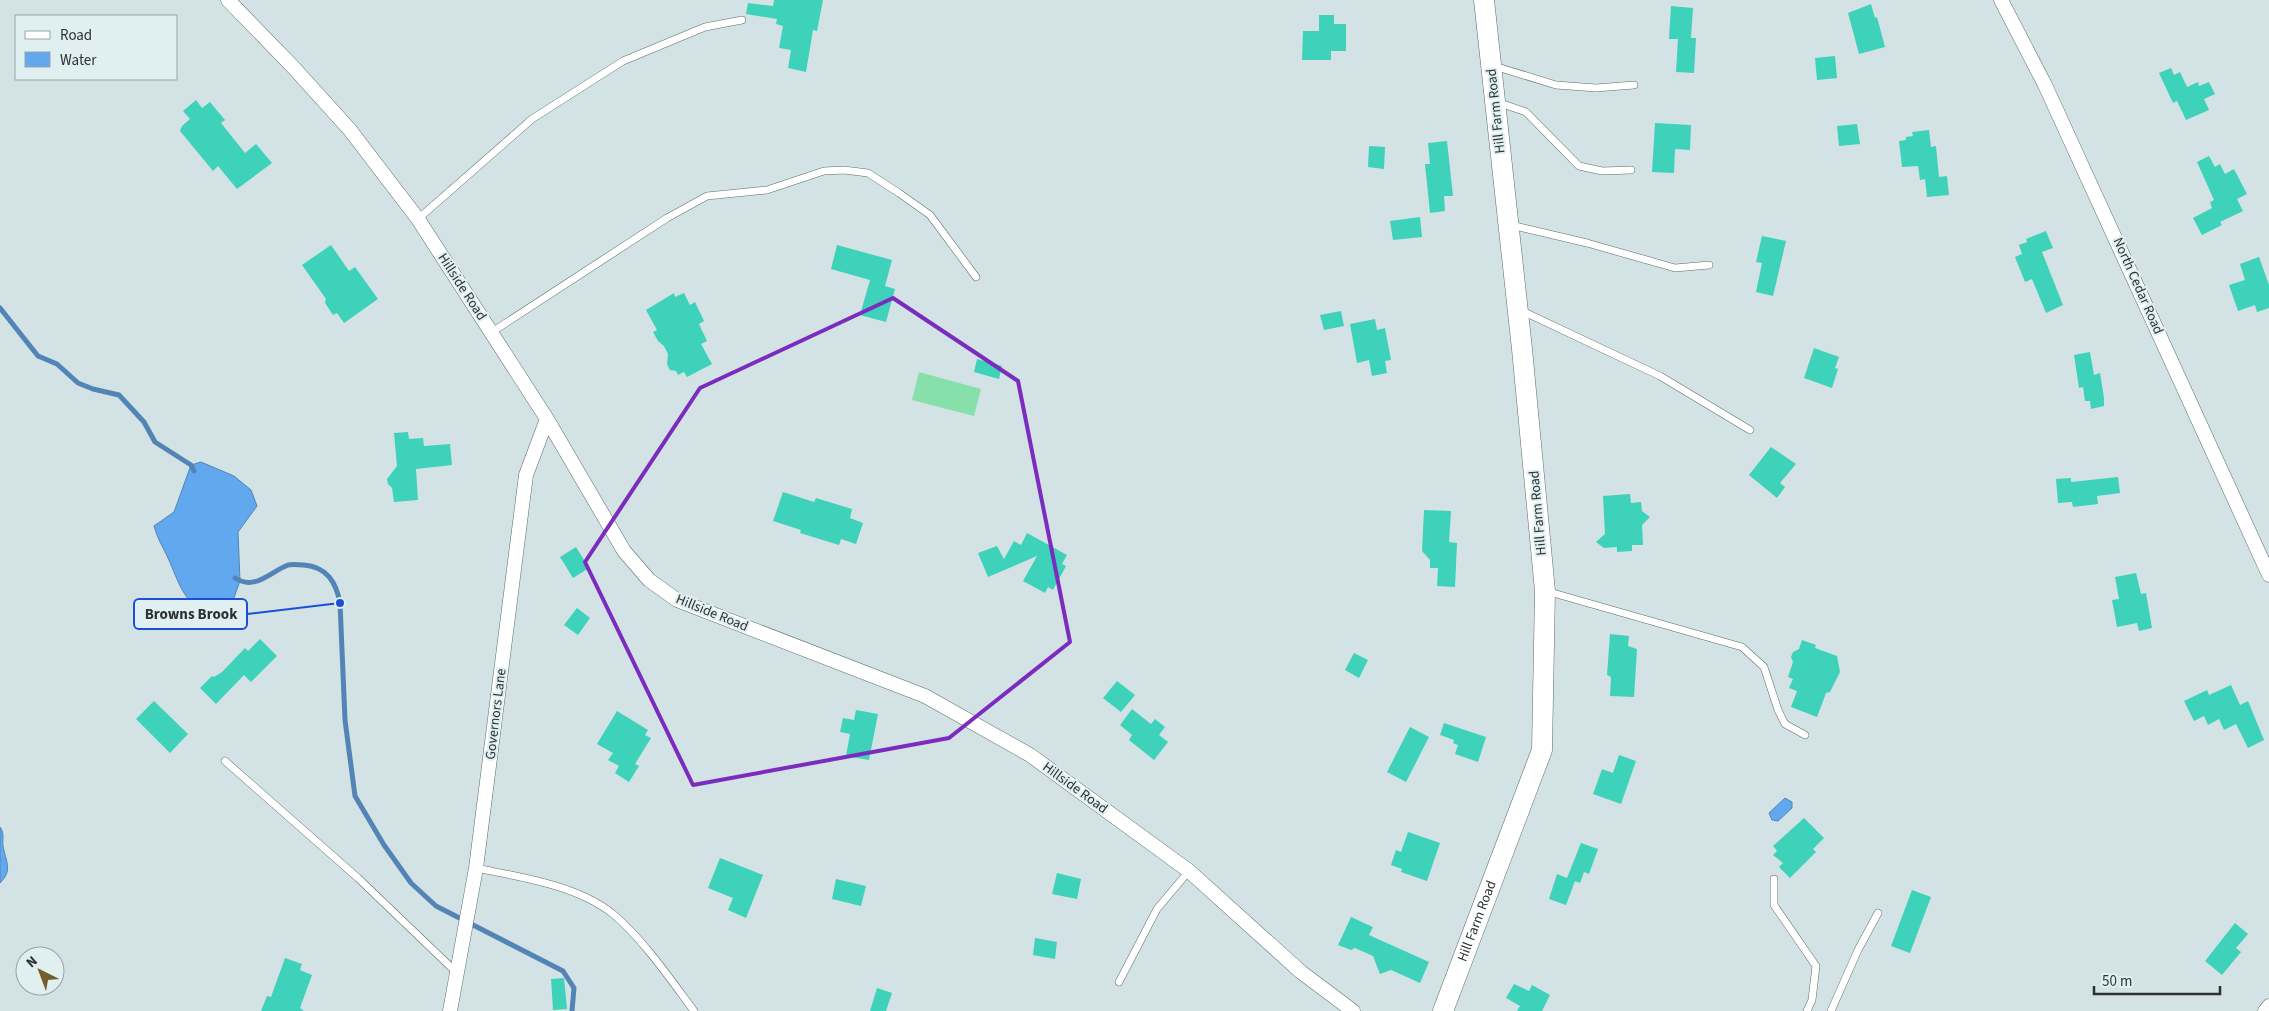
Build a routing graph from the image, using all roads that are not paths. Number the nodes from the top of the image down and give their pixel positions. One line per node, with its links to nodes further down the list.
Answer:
1 (228, 0): 9 (street, Hillside Road)
2 (1484, 0): 5 (main road, Hill Farm Road)
3 (2001, 0): 17 (street, North Cedar Road)
4 (742, 20): 9 (lane)
5 (1491, 65): 6 (lane); 7 (main road, Hill Farm Road)
6 (1634, 85)
7 (1495, 101): 8 (lane); 10 (main road, Hill Farm Road)
8 (1631, 170)
9 (418, 219): 14 (street, Hillside Road)
10 (1508, 225): 11 (lane); 13 (main road, Hill Farm Road)
11 (1709, 265)
12 (976, 277): 14 (lane)
13 (1517, 309): 16 (lane); 18 (main road, Hill Farm Road)
14 (492, 332): 15 (street, Hillside Road)
15 (547, 419): 21 (street, Governors Lane); 22 (street, Hillside Road)
16 (1750, 430)
17 (2269, 575)
18 (1545, 591): 19 (lane); 31 (main road, Hill Farm Road)
19 (1805, 735)
20 (225, 761): 25 (lane)
21 (476, 868): 25 (street, Governors Lane); 29 (lane)
22 (1189, 871): 26 (lane); 30 (street, Hillside Road)
23 (1774, 879): 32 (lane)
24 (1878, 913): 33 (lane)
25 (456, 972): 28 (street, Governors Lane)
26 (1119, 982)
27 (2269, 1006): 34 (street)
28 (450, 1011)
29 (694, 1011)
30 (1353, 1011)
31 (1443, 1011)
32 (1807, 1011)
33 (1831, 1011)
34 (2265, 1011)

